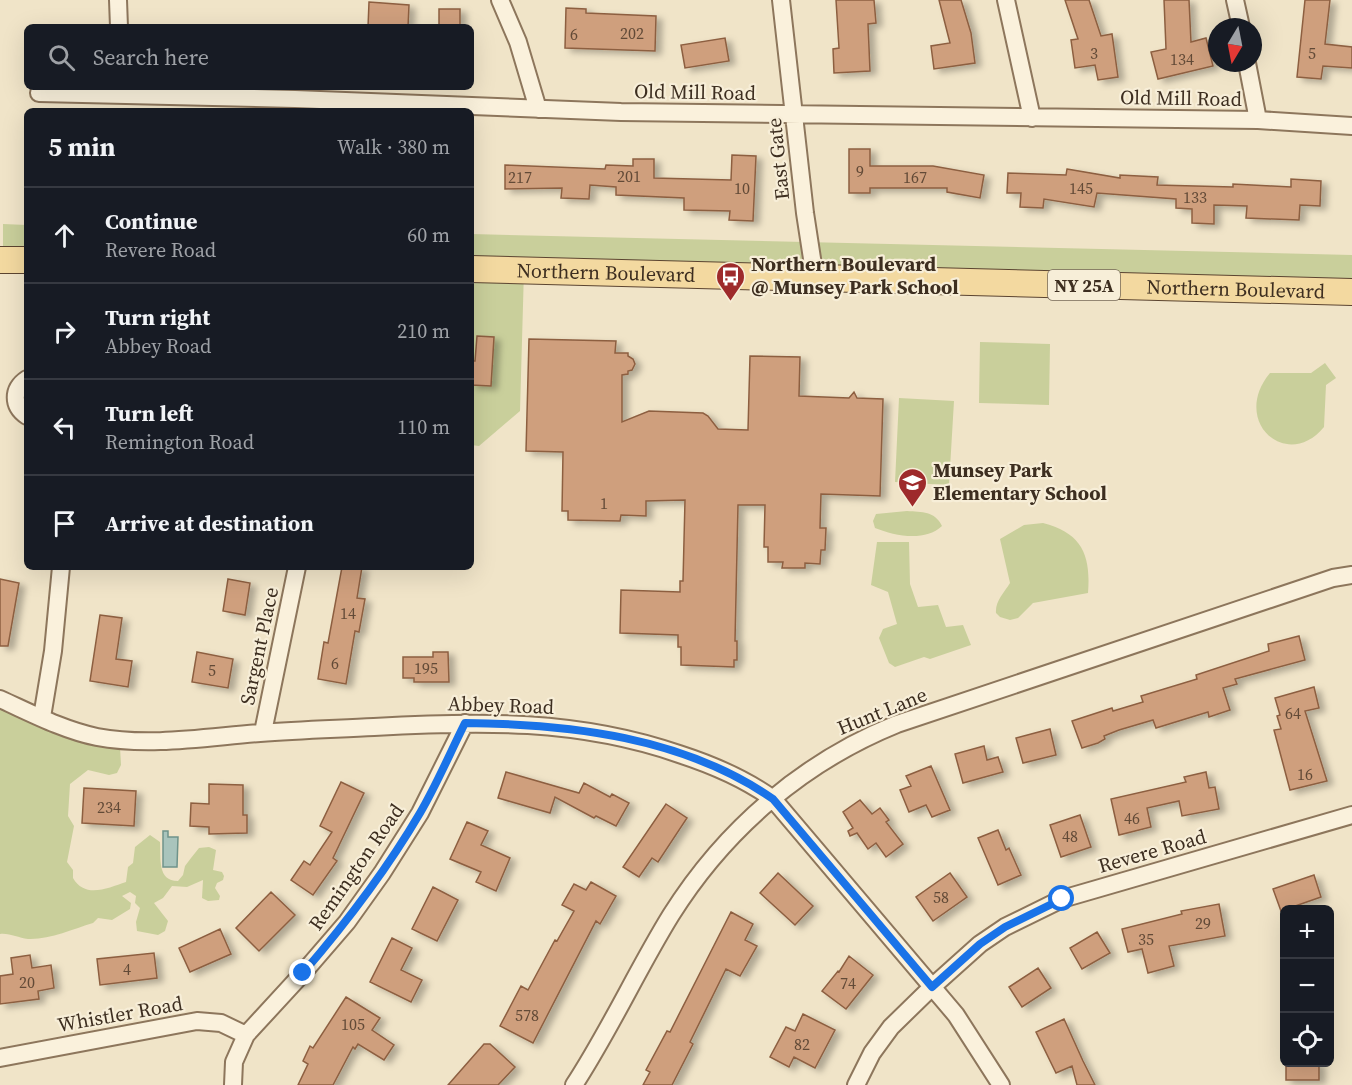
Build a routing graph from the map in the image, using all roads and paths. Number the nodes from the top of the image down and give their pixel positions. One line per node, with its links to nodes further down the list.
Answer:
1 (118, 0): 7 (street)
2 (500, 0): 11 (street)
3 (781, 0): 12 (street, East Gate)
4 (1006, 0): 13 (street)
5 (1235, 0): 6 (street)
6 (1239, 18)
7 (119, 24)
8 (1249, 72): 14 (street)
9 (119, 91): 10 (street, Old Mill Road); 11 (street, Old Mill Road)
10 (39, 93)
11 (538, 109): 12 (street, Old Mill Road)
12 (794, 114): 13 (street, Old Mill Road); 19 (street, East Gate)
13 (1032, 118): 14 (street, Old Mill Road)
14 (1258, 120): 15 (street, Old Mill Road)
15 (1352, 126)
16 (0, 260): 17 (main road)
17 (24, 260)
18 (474, 269): 19 (main road, Northern Boulevard / NY 25A)
19 (816, 278): 20 (main road, Northern Boulevard / NY 25A)
20 (1352, 292)
21 (24, 381): 22 (street)
22 (24, 413)
23 (61, 570): 27 (street)
24 (296, 570): 29 (street, Sargent Place)
25 (1352, 575): 30 (street, Hunt Lane)
26 (0, 699): 27 (street, Abbey Road)
27 (42, 717): 29 (street, Abbey Road)
28 (465, 723): 29 (street, Abbey Road); 30 (street, Abbey Road); 33 (street, Remington Road)
29 (263, 732)
30 (773, 799): 32 (street, Abbey Road); 36 (street, Hunt Lane)
31 (1352, 815): 32 (street, Revere Road)
32 (932, 987): 37 (street, Revere Road); 38 (street, Abbey Road)
33 (246, 1035): 34 (street, Whistler Road); 35 (street, Remington Road)
34 (0, 1058)
35 (233, 1085)
36 (574, 1085)
37 (856, 1085)
38 (1001, 1085)

